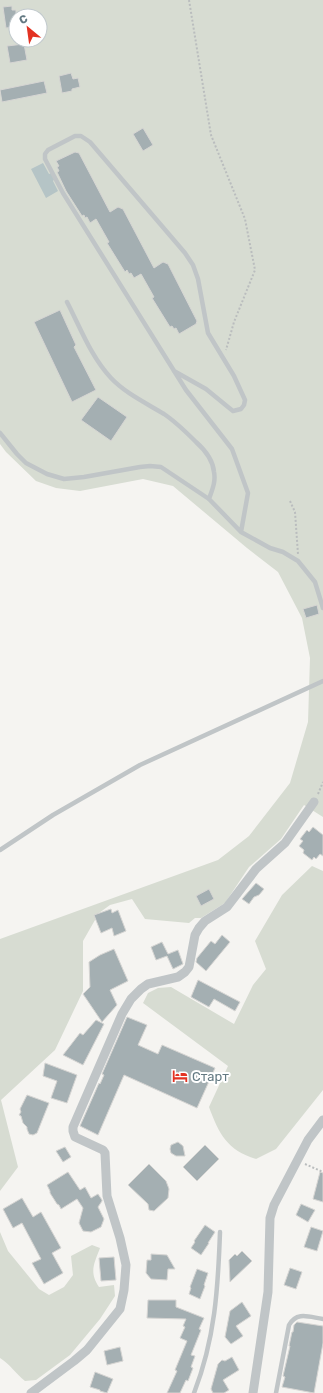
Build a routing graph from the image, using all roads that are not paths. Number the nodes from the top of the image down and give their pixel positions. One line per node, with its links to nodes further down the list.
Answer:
1 (67, 302): 4 (lane)
2 (174, 371): 2 (lane); 5 (lane)
3 (0, 433): 4 (lane)
4 (209, 499): 5 (lane)
5 (241, 532): 6 (lane)
6 (323, 608)
7 (323, 681): 9 (lane)
8 (314, 802): 13 (street)
9 (0, 850)
10 (323, 1120): 15 (street)
11 (220, 1232): 14 (lane)
12 (323, 1319): 16 (lane)
13 (31, 1393)
14 (194, 1393)
15 (252, 1393)
16 (276, 1393)

